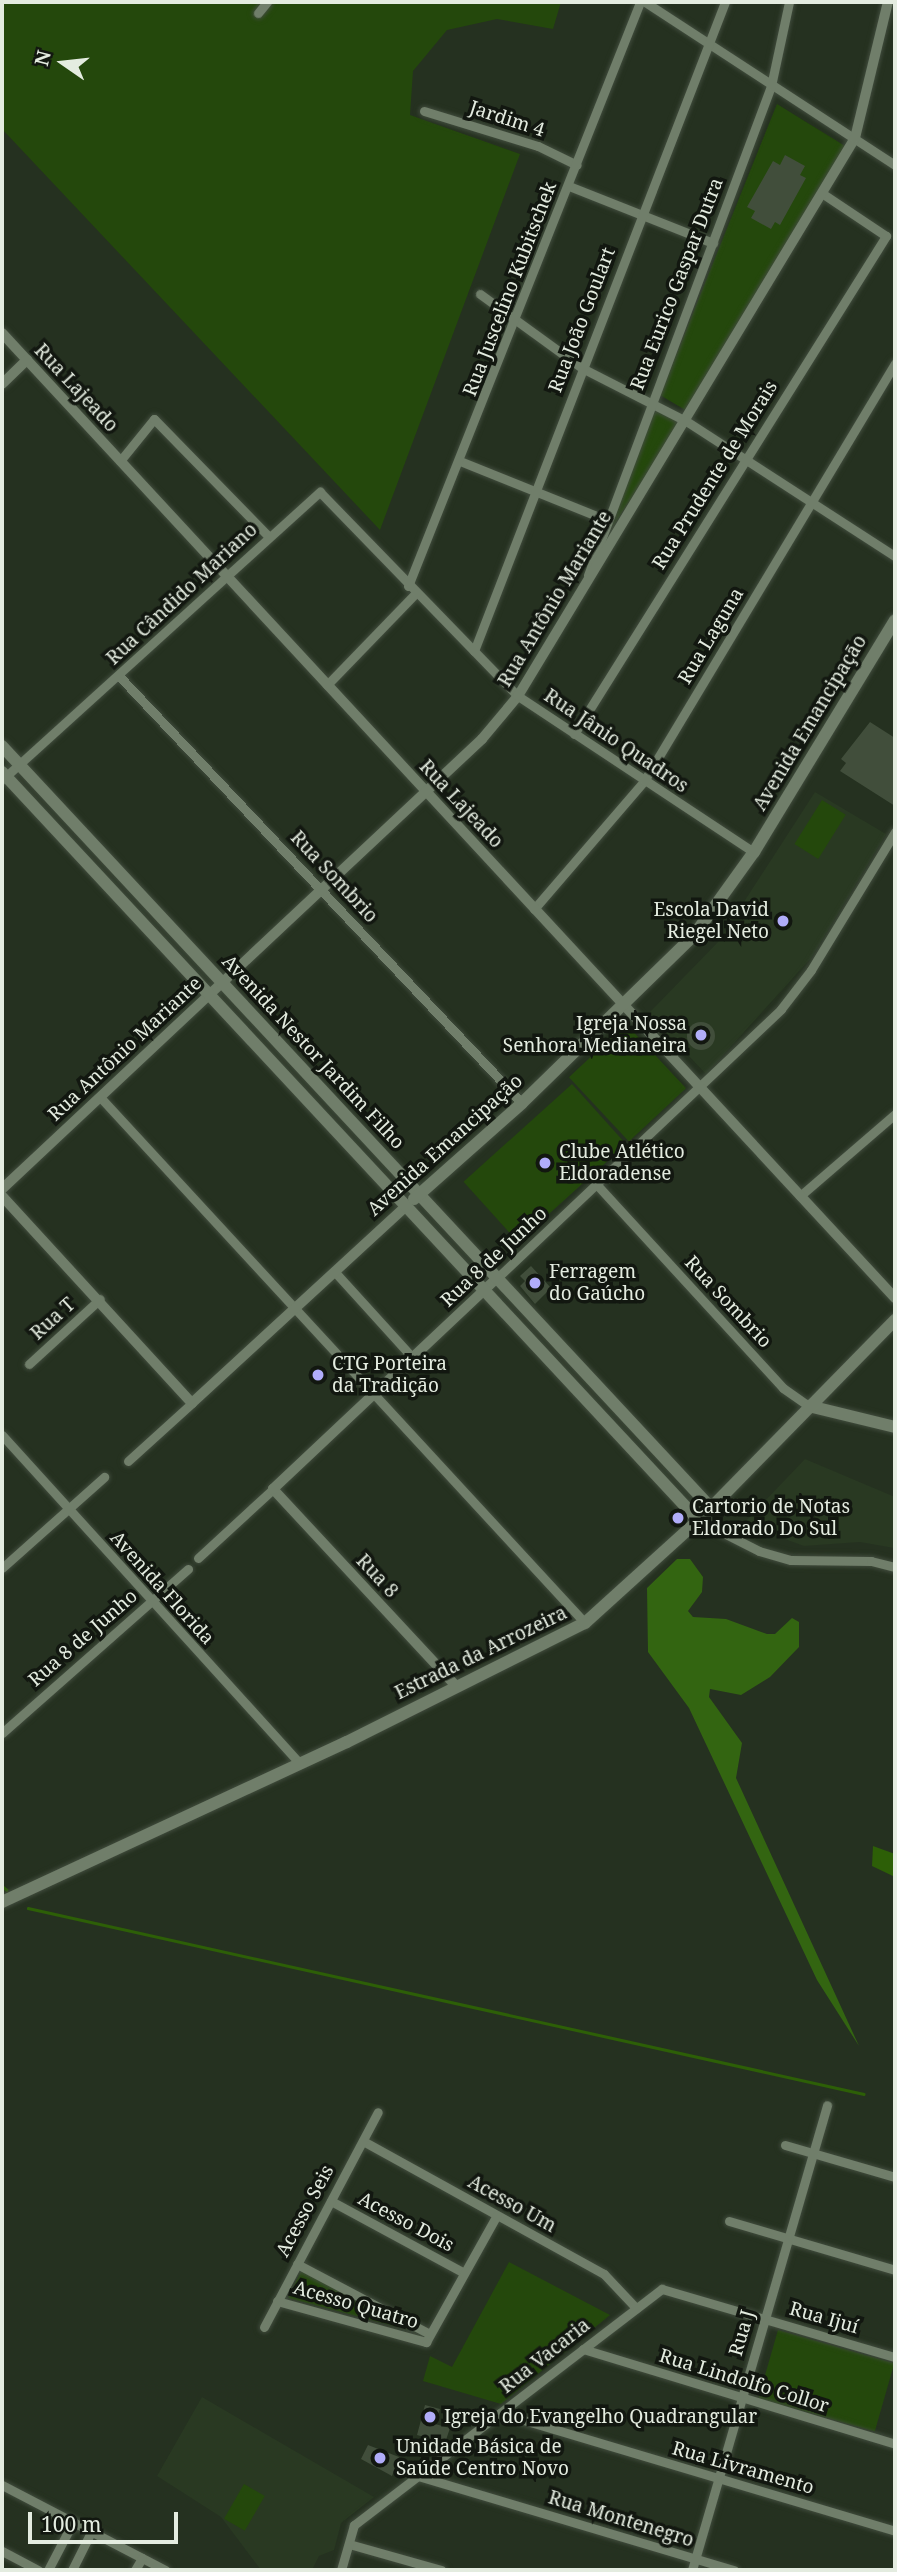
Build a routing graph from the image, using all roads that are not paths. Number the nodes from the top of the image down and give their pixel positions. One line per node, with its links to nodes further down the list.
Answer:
1 (267, 2): 6 (street)
2 (642, 2): 7 (street); 11 (street, Rua Juscelino Kubitschek)
3 (725, 2): 7 (street, Rua João Goulart)
4 (789, 2): 8 (street, Rua Eurico Gaspar Dutra)
5 (888, 2): 10 (street, Rua Antônio Mariante)
6 (258, 13)
7 (707, 47): 8 (street); 15 (street, Rua João Goulart)
8 (771, 86): 10 (street); 16 (street, Rua Eurico Gaspar Dutra)
9 (424, 111): 11 (street, Jardim 4)
10 (855, 138): 12 (street); 14 (street, Rua Antônio Mariante)
11 (577, 164): 13 (street, Rua Juscelino Kubitschek)
12 (895, 165)
13 (569, 186): 15 (street); 18 (street, Rua Juscelino Kubitschek)
14 (823, 194): 25 (street, Rua Antônio Mariante); 28 (street, Rua Prudente de Morais)
15 (642, 215): 16 (street); 22 (street, Rua João Goulart)
16 (713, 243): 24 (street, Rua Eurico Gaspar Dutra)
17 (480, 294): 18 (street)
18 (515, 324): 22 (street); 27 (street, Rua Juscelino Kubitschek)
19 (2, 333): 20 (street, Rua Lajeado)
20 (27, 360): 23 (street); 26 (street, Rua Lajeado)
21 (895, 364): 30 (street, Rua Laguna)
22 (582, 368): 24 (street); 29 (street, Rua João Goulart)
23 (2, 384)
24 (650, 402): 25 (street); 31 (street, Rua Eurico Gaspar Dutra)
25 (686, 421): 28 (street); 36 (street, Rua Antônio Mariante)
26 (121, 461): 32 (street); 35 (street, Rua Lajeado)
27 (460, 461): 29 (street); 37 (street, Rua Juscelino Kubitschek)
28 (744, 461): 30 (street); 44 (street, Rua Prudente de Morais)
29 (534, 492): 31 (street); 40 (street, Rua João Goulart)
30 (811, 504): 34 (street); 48 (street, Rua Laguna)
31 (607, 520): 36 (street, Rua Eurico Gaspar Dutra)
32 (268, 536): 33 (street, Rua Cândido Mariano); 35 (street, Rua Cândido Mariano)
33 (380, 556): 37 (street, Rua Jânio Quadros)
34 (895, 556)
35 (226, 575): 41 (street, Rua Cândido Mariano); 42 (street, Rua Lajeado)
36 (587, 577): 43 (street, Rua Antônio Mariante)
37 (408, 586): 38 (street, Rua Jânio Quadros)
38 (415, 594): 40 (street, Rua Jânio Quadros); 42 (street)
39 (895, 620): 51 (main road, Avenida Emancipação)
40 (474, 651): 43 (street, Rua Jânio Quadros)
41 (119, 676): 46 (street, Rua Cândido Mariano); 52 (street, Rua Sombrio)
42 (327, 685): 49 (street, Rua Lajeado)
43 (518, 696): 44 (street, Rua Jânio Quadros); 49 (street, Rua Antônio Mariante)
44 (574, 734): 48 (street, Rua Jânio Quadros)
45 (2, 746): 46 (main road, Avenida Nestor Jardim Filho)
46 (19, 765): 47 (street, Rua Cândido Mariano); 54 (main road, Avenida Nestor Jardim Filho)
47 (3, 776): 55 (main road, Avenida Nestor Jardim Filho)
48 (644, 781): 51 (street, Rua Jânio Quadros); 53 (street, Rua Laguna)
49 (426, 791): 52 (street, Rua Antônio Mariante); 53 (street, Rua Lajeado)
50 (895, 833): 58 (street, Rua 8 de Junho)
51 (754, 852): 56 (main road, Avenida Emancipação)
52 (322, 888): 54 (street, Rua Antônio Mariante); 61 (street, Rua Sombrio)
53 (534, 909): 56 (street, Rua Lajeado)
54 (222, 982): 55 (street, Rua Antônio Mariante); 57 (main road, Avenida Nestor Jardim Filho)
55 (209, 994): 59 (main road, Avenida Nestor Jardim Filho); 60 (street, Rua Antônio Mariante)
56 (624, 1006): 58 (street, Rua Lajeado); 61 (main road, Avenida Emancipação)
57 (312, 1079): 59 (main road); 65 (main road, Avenida Nestor Jardim Filho)
58 (700, 1087): 63 (street, Rua 8 de Junho); 67 (street, Rua Lajeado)
59 (299, 1091): 68 (main road, Avenida Nestor Jardim Filho)
60 (100, 1097): 64 (street, Rua Antônio Mariante); 74 (street)
61 (522, 1103): 65 (main road, Avenida Emancipação)
62 (895, 1114): 67 (street)
63 (598, 1186): 70 (street, Rua 8 de Junho); 80 (street, Rua Sombrio)
64 (2, 1189)
65 (419, 1194): 68 (main road, Avenida Emancipação); 70 (main road, Avenida Nestor Jardim Filho)
66 (2, 1196): 73 (street)
67 (800, 1196): 72 (street, Rua Lajeado)
68 (406, 1206): 69 (street, Avenida Emancipação); 71 (main road, Avenida Nestor Jardim Filho)
69 (334, 1271): 74 (street, Avenida Emancipação); 76 (street)
70 (497, 1278): 71 (street, Rua 8 de Junho); 87 (main road, Avenida Nestor Jardim Filho)
71 (484, 1290): 76 (street, Rua 8 de Junho); 88 (main road, Avenida Nestor Jardim Filho)
72 (895, 1298)
73 (100, 1300): 77 (street, Rua T); 79 (street)
74 (296, 1307): 78 (street); 79 (street, Avenida Emancipação)
75 (895, 1320): 80 (main road, Estrada da Arrozeira)
76 (413, 1357): 78 (street, Rua 8 de Junho)
77 (29, 1364)
78 (375, 1393): 85 (street, Rua 8 de Junho); 95 (street)
79 (192, 1403): 83 (street, Avenida Emancipação)
80 (809, 1406): 81 (main road); 87 (main road, Estrada da Arrozeira)
81 (895, 1427)
82 (2, 1435): 86 (street, Avenida Florida)
83 (128, 1461)
84 (104, 1477): 86 (street)
85 (273, 1489): 90 (street, Rua 8 de Junho); 96 (street, Rua 8)
86 (68, 1508): 92 (street); 94 (street, Avenida Florida)
87 (711, 1508): 88 (main road, Estrada da Arrozeira); 89 (street)
88 (698, 1520): 89 (street); 95 (main road, Estrada da Arrozeira)
89 (718, 1531): 91 (street)
90 (198, 1558)
91 (895, 1566)
92 (2, 1568)
93 (188, 1569): 94 (street, Rua 8 de Junho)
94 (150, 1603): 97 (street, Rua 8 de Junho); 98 (street, Avenida Florida)
95 (585, 1623): 96 (main road, Estrada da Arrozeira)
96 (456, 1686): 98 (main road, Estrada da Arrozeira)
97 (2, 1733)
98 (299, 1763): 99 (main road, Estrada da Arrozeira)
99 (2, 1902)
100 (827, 2105): 104 (street, Rua J)
101 (378, 2112): 102 (street, Acesso Seis)
102 (363, 2141): 106 (street, Acesso Seis); 107 (street, Acesso Um)
103 (785, 2145): 104 (street)
104 (813, 2154): 105 (street); 109 (street, Rua J)
105 (895, 2177)
106 (331, 2201): 110 (street, Acesso Seis); 112 (street, Acesso Dois)
107 (497, 2215): 112 (street); 115 (street, Acesso Um)
108 (729, 2221): 109 (street)
109 (788, 2239): 111 (street); 116 (street, Rua J)
110 (297, 2264): 114 (street, Acesso Seis); 118 (street)
111 (895, 2270)
112 (464, 2273): 118 (street)
113 (662, 2289): 115 (street, Rua Vacaria); 116 (street, Rua Ijuí)
114 (277, 2301): 117 (street, Acesso Seis); 118 (street, Acesso Quatro)
115 (636, 2308): 119 (street, Rua Vacaria)
116 (765, 2319): 120 (street, Rua Ijuí); 121 (street, Rua J)
117 (264, 2327)
118 (428, 2338)
119 (583, 2350): 121 (street, Rua Lindolfo Collor); 122 (street, Rua Vacaria)
120 (895, 2357)
121 (741, 2400): 123 (street, Rua Lindolfo Collor); 125 (street, Rua J)
122 (500, 2413): 124 (street, Rua Vacaria); 125 (street, Rua Livramento)
123 (895, 2444)
124 (418, 2476): 130 (street, Rua Vacaria); 133 (street, Rua Montenegro)
125 (718, 2480): 128 (street, Rua Livramento); 133 (street, Rua J)
126 (2, 2485): 127 (street)
127 (73, 2522): 129 (street); 135 (street)
128 (895, 2531)
129 (91, 2532): 132 (street); 136 (street)
130 (349, 2544): 139 (street, Rua Vacaria); 140 (street)
131 (2, 2551): 134 (street)
132 (142, 2558): 137 (street); 138 (street)
133 (695, 2559): 141 (street, Rua J); 142 (street, Rua Montenegro)
134 (38, 2570)
135 (48, 2570)
136 (72, 2570)
137 (135, 2570)
138 (165, 2570)
139 (341, 2570)
140 (441, 2570)
141 (692, 2570)
142 (734, 2570)

